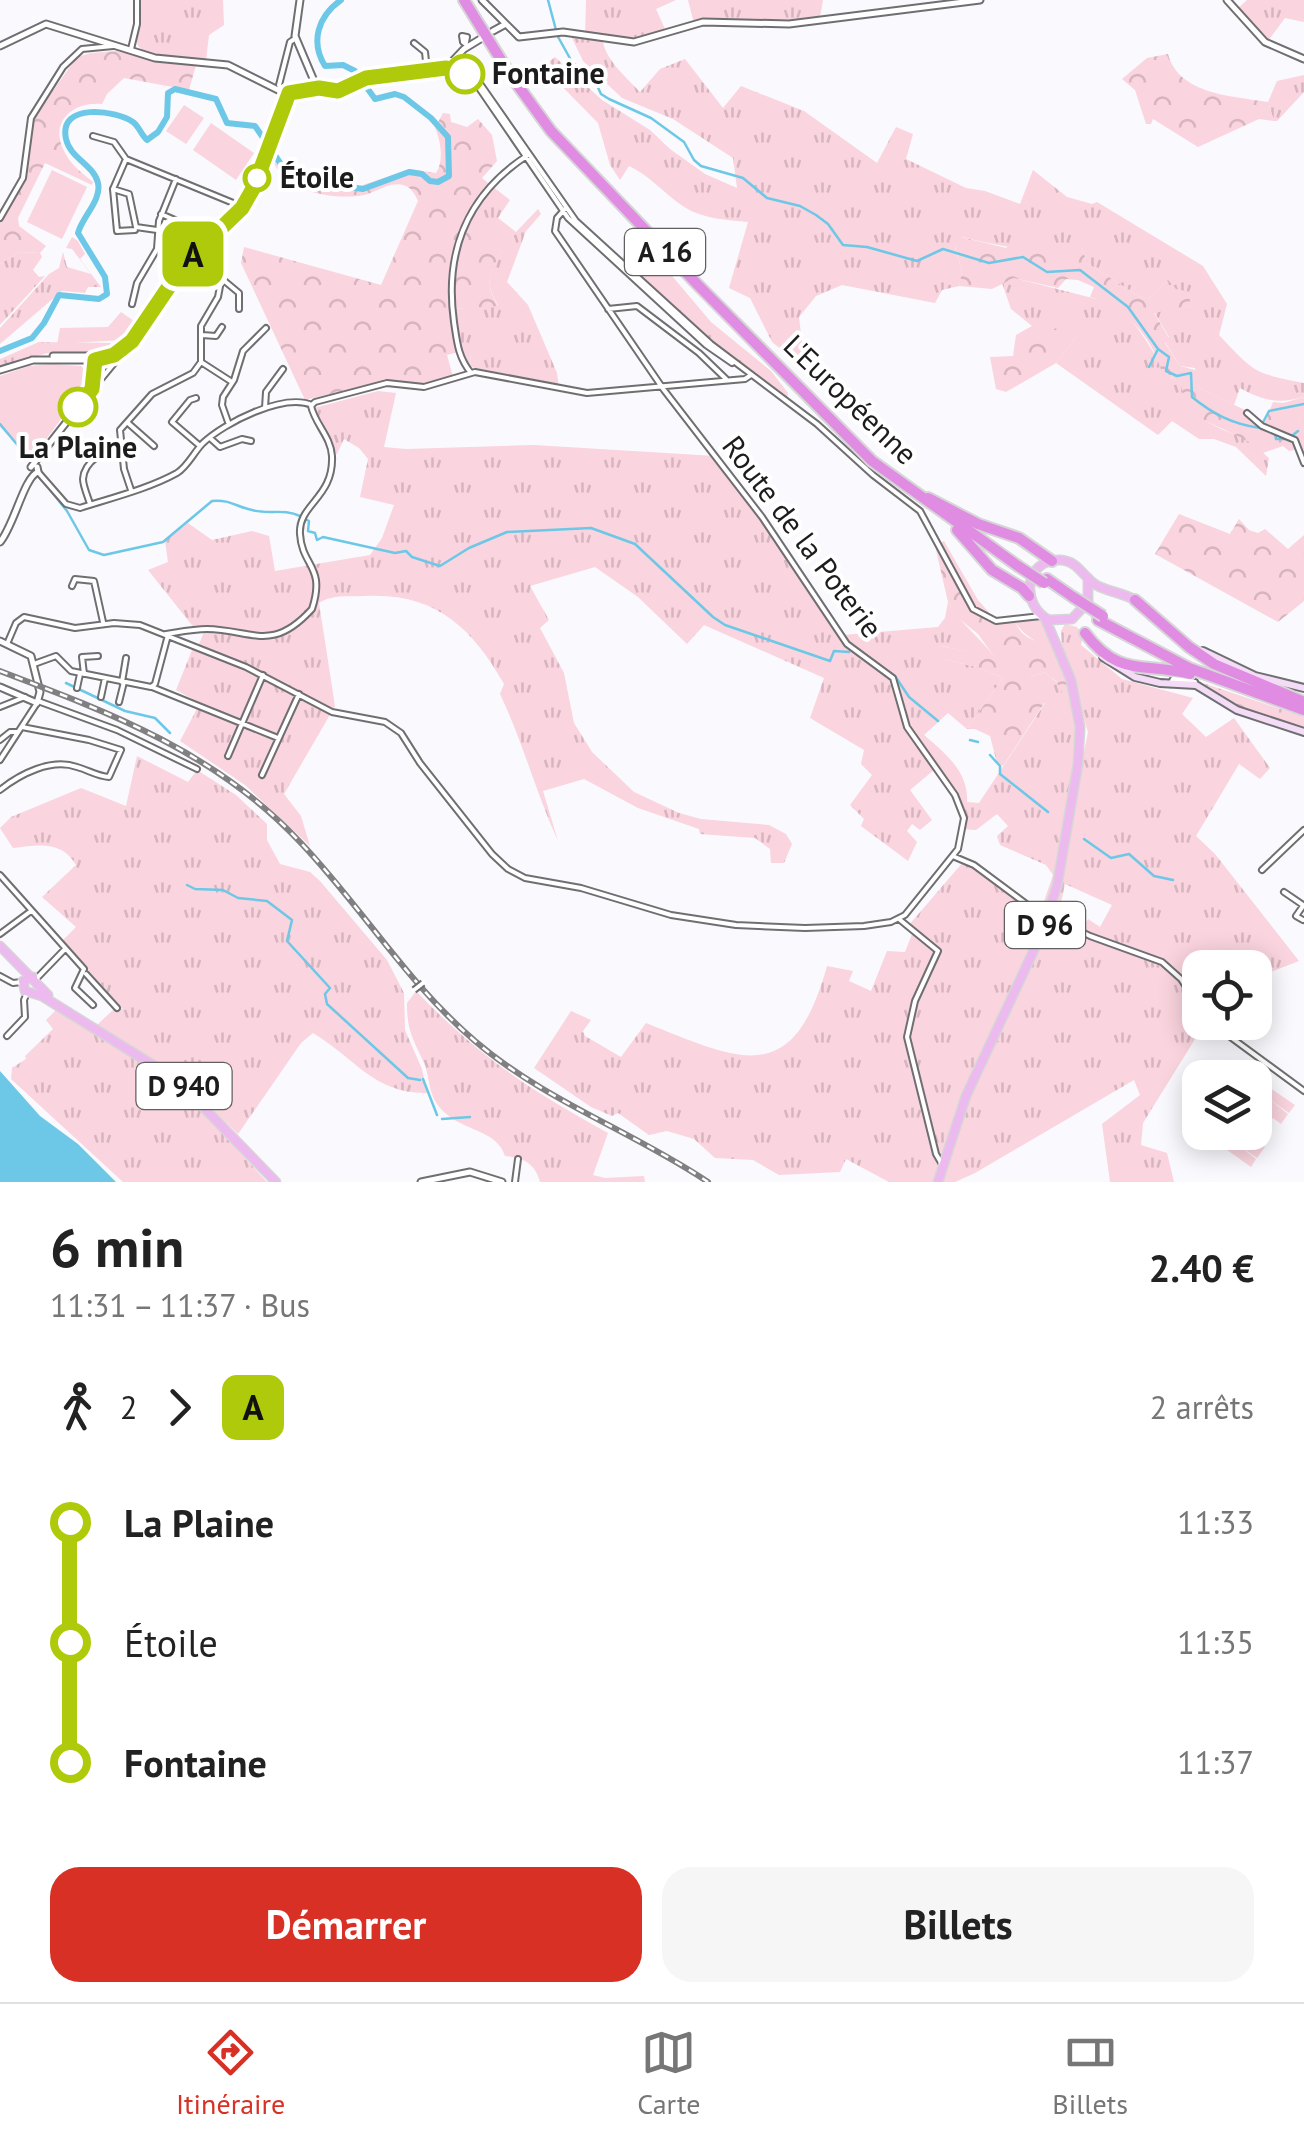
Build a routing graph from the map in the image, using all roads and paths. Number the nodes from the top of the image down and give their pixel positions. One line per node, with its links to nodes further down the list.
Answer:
1 (137, 0): 14 (street)
2 (300, 0): 9 (street)
3 (467, 0): 66 (highway, L'Européenne / A 16); 68 (highway, L'Européenne / A 16)
4 (482, 0): 7 (street)
5 (980, 0): 7 (street)
6 (1228, 0): 15 (street)
7 (504, 25): 8 (street)
8 (493, 31)
9 (296, 38): 18 (street); 19 (street)
10 (482, 38): 16 (street)
11 (414, 43): 17 (street)
12 (0, 46): 13 (street)
13 (113, 46): 14 (street); 28 (street)
14 (131, 49): 19 (street)
15 (1304, 60)
16 (446, 68): 17 (street); 21 (street)
17 (426, 71): 18 (street)
18 (317, 88): 19 (street)
19 (285, 92): 25 (street)
20 (93, 136): 22 (street)
21 (527, 155): 26 (street); 47 (street)
22 (126, 159): 23 (street); 24 (street)
23 (176, 179): 25 (street); 27 (street)
24 (114, 190): 29 (street); 31 (street)
25 (243, 206): 33 (street)
26 (564, 210): 34 (street); 34 (street); 37 (street, Route de la Poterie)
27 (162, 214): 32 (street); 33 (street)
28 (0, 218)
29 (116, 227): 30 (street); 31 (street)
30 (109, 228)
31 (138, 228): 32 (street)
32 (158, 230): 36 (street)
33 (210, 238): 35 (street); 43 (street)
34 (633, 275): 48 (street)
35 (222, 278): 38 (street); 41 (street)
36 (132, 304)
37 (608, 308): 49 (street); 52 (street, Route de la Poterie)
38 (239, 309)
39 (222, 327): 41 (street)
40 (266, 328): 50 (street)
41 (200, 335): 44 (street)
42 (125, 350): 51 (street)
43 (92, 359): 46 (street); 51 (street)
44 (201, 362): 50 (street); 57 (street)
45 (283, 369): 55 (street)
46 (0, 370)
47 (471, 373): 52 (street); 54 (street)
48 (751, 375): 49 (street); 77 (street)
49 (726, 380): 52 (street)
50 (232, 382): 58 (street)
51 (94, 384): 65 (street)
52 (662, 387): 118 (street, Route de la Poterie)
53 (196, 398): 62 (street)
54 (312, 405): 55 (street); 83 (street)
55 (266, 410): 58 (street)
56 (1247, 413): 64 (street)
57 (126, 422): 61 (street); 63 (street)
58 (229, 423): 59 (street)
59 (210, 438): 60 (street); 62 (street)
60 (251, 440)
61 (154, 446)
62 (200, 446): 67 (street)
63 (121, 447): 67 (street); 69 (street)
64 (1304, 463)
65 (35, 470): 69 (street); 70 (street)
66 (896, 480): 72 (highway, L'Européenne / A 16); 75 (highway)
67 (131, 490): 69 (street)
68 (928, 498): 71 (highway); 72 (highway, L'Européenne / A 16)
69 (90, 504)
70 (0, 542)
71 (1052, 561): 73 (main road); 75 (main road)
72 (1020, 564): 79 (highway, L'Européenne / A 16, bridge)
73 (1088, 578): 76 (main road); 80 (main road)
74 (72, 586): 81 (street)
75 (1030, 598): 77 (street); 78 (main road)
76 (1135, 600): 98 (main road); 104 (highway)
77 (1017, 618): 78 (street)
78 (1044, 618): 80 (main road); 85 (main road, D 96)
79 (1100, 618): 93 (highway, L'Européenne / A 16); 104 (highway, L'Européenne / A 16)
80 (1066, 621): 82 (main road); 85 (main road, D 96)
81 (103, 624): 83 (street); 84 (street)
82 (1085, 633): 93 (highway); 94 (main road)
83 (167, 634): 90 (street); 96 (street)
84 (4, 643): 88 (street)
85 (1061, 653): 124 (main road, D 96)
86 (98, 656): 89 (street)
87 (126, 658): 92 (street)
88 (34, 664): 89 (street); 102 (street)
89 (82, 674): 91 (street); 97 (street)
90 (262, 675): 99 (street); 106 (street)
91 (105, 678): 92 (street); 101 (street)
92 (123, 682): 96 (street); 103 (street)
93 (1224, 682): 104 (highway, L'Européenne / A 16)
94 (1170, 684): 107 (main road); 107 (street)
95 (0, 686): 100 (street)
96 (152, 687): 106 (street)
97 (77, 688)
98 (1304, 688)
99 (299, 694): 110 (street); 125 (street)
100 (25, 697): 102 (street); 105 (street)
101 (101, 697)
102 (37, 702): 108 (street); 114 (street)
103 (119, 702)
104 (1304, 706)
105 (0, 708)
106 (241, 722): 110 (street); 112 (street)
107 (1278, 722): 109 (main road)
108 (20, 729): 111 (street); 113 (street); 116 (street)
109 (1303, 730)
110 (278, 738): 115 (street)
111 (0, 740)
112 (228, 756)
113 (0, 760)
114 (197, 769)
115 (262, 775)
116 (0, 790)
117 (1304, 830): 119 (street)
118 (955, 857): 124 (street); 125 (street)
119 (1262, 870)
120 (1, 877): 123 (street)
121 (1284, 892): 122 (street)
122 (1304, 905): 126 (street)
123 (30, 911): 127 (street); 129 (street)
124 (1049, 914): 132 (street); 144 (main road, D 96)
125 (898, 919): 144 (street)
126 (1303, 920)
127 (0, 934)
128 (0, 948): 134 (main road, D 940)
129 (66, 948): 130 (street); 134 (street)
130 (85, 973): 136 (street); 137 (street)
131 (0, 976): 134 (street)
132 (1182, 980)
133 (423, 983): 135 (street, bridge)
134 (30, 984): 138 (street); 145 (main road, D 940)
135 (414, 990)
136 (92, 1005)
137 (117, 1008)
138 (7, 1036)
139 (1235, 1040): 141 (street)
140 (1300, 1079): 141 (street)
141 (1296, 1085): 142 (street)
142 (1304, 1091)
143 (518, 1158): 148 (street)
144 (943, 1166): 149 (main road, D 96)
145 (274, 1182)
146 (421, 1182): 147 (street)
147 (502, 1182)
148 (515, 1182)
149 (938, 1182)

